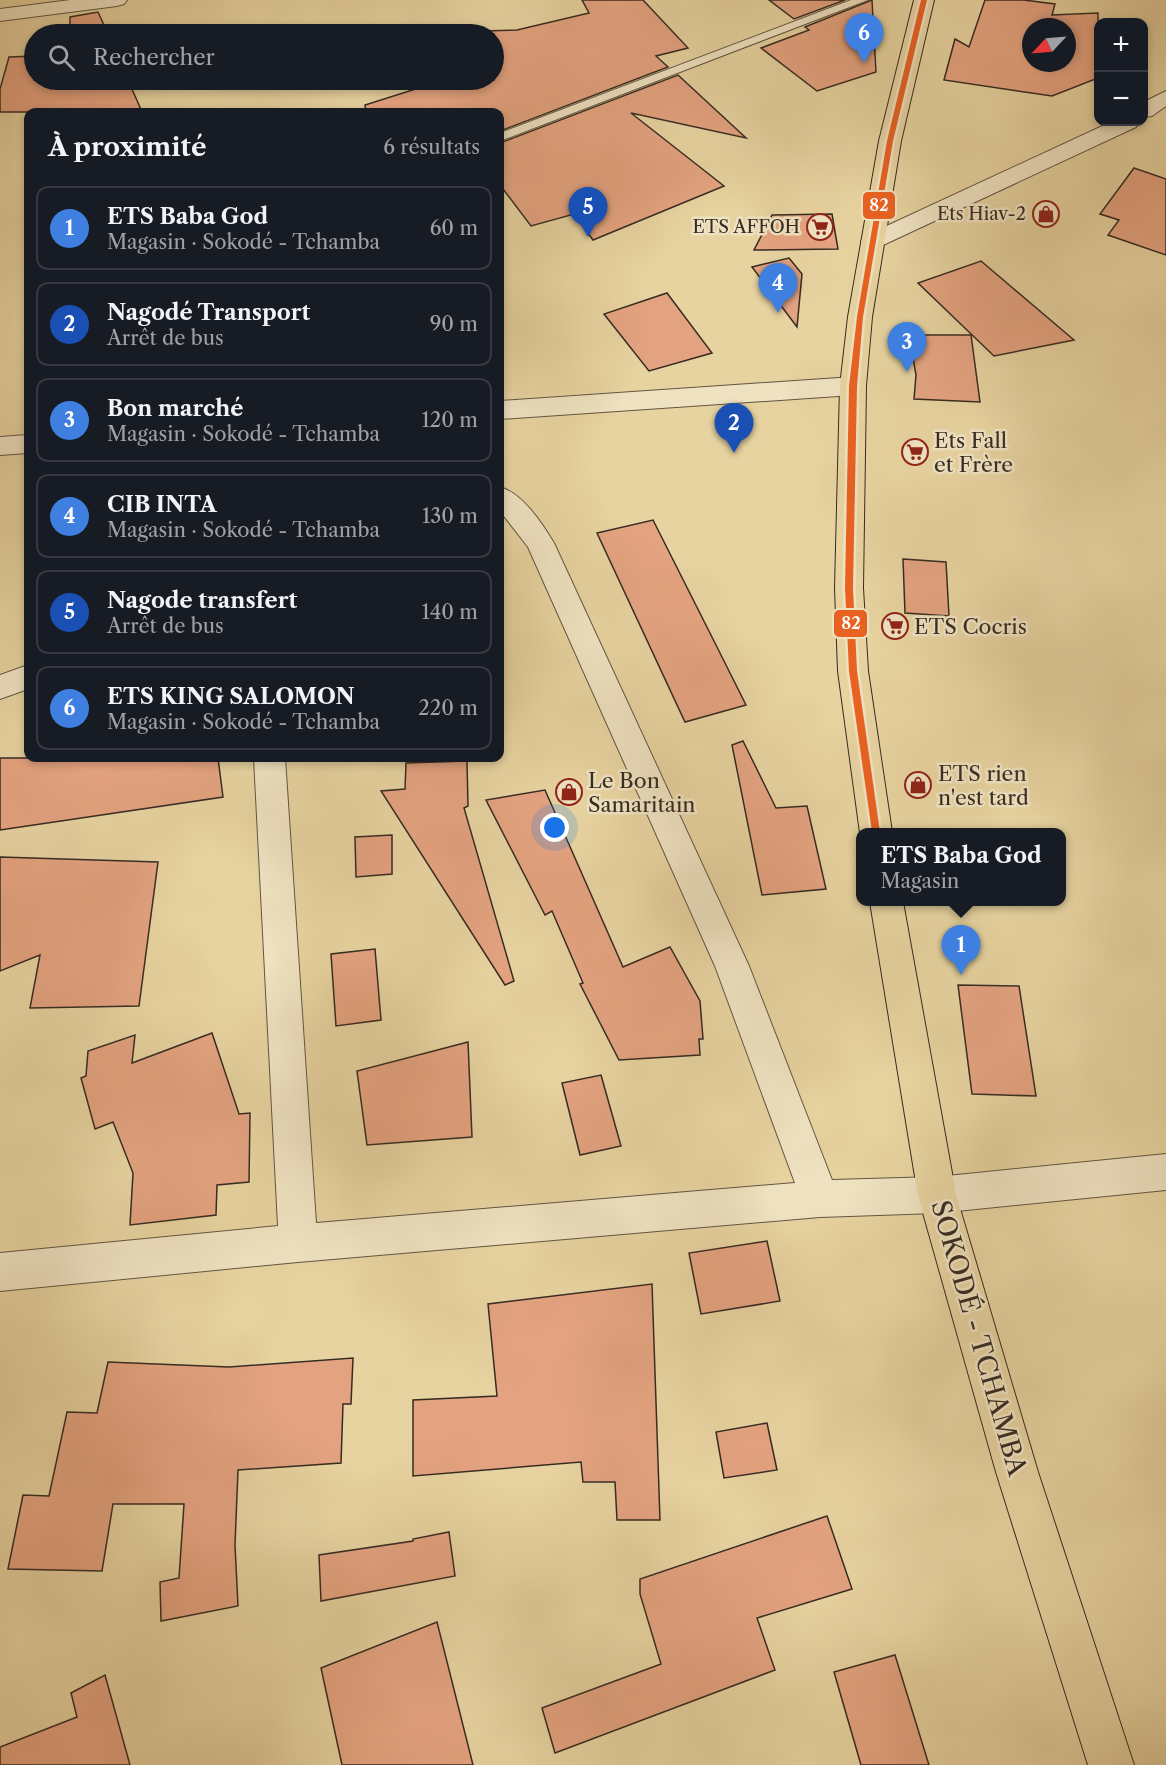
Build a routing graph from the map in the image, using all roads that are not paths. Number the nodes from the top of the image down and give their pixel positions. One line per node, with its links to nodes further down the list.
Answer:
1 (117, 0): 4 (street)
2 (862, 0): 6 (lane)
3 (924, 0): 7 (main road)
4 (0, 15)
5 (1119, 126): 7 (street)
6 (504, 135)
7 (873, 241): 8 (main road)
8 (853, 386): 9 (street); 16 (main road)
9 (504, 410)
10 (24, 444): 11 (street)
11 (0, 446)
12 (504, 505): 20 (street)
13 (24, 678): 14 (street)
14 (0, 687)
15 (269, 762): 21 (street)
16 (875, 828)
17 (887, 906): 19 (main road, SOKODÉ - TCHAMBA)
18 (1166, 1172): 19 (street)
19 (937, 1195): 20 (street); 23 (main road, SOKODÉ - TCHAMBA)
20 (820, 1199): 21 (street)
21 (298, 1243): 22 (street)
22 (0, 1272)
23 (1111, 1765)

